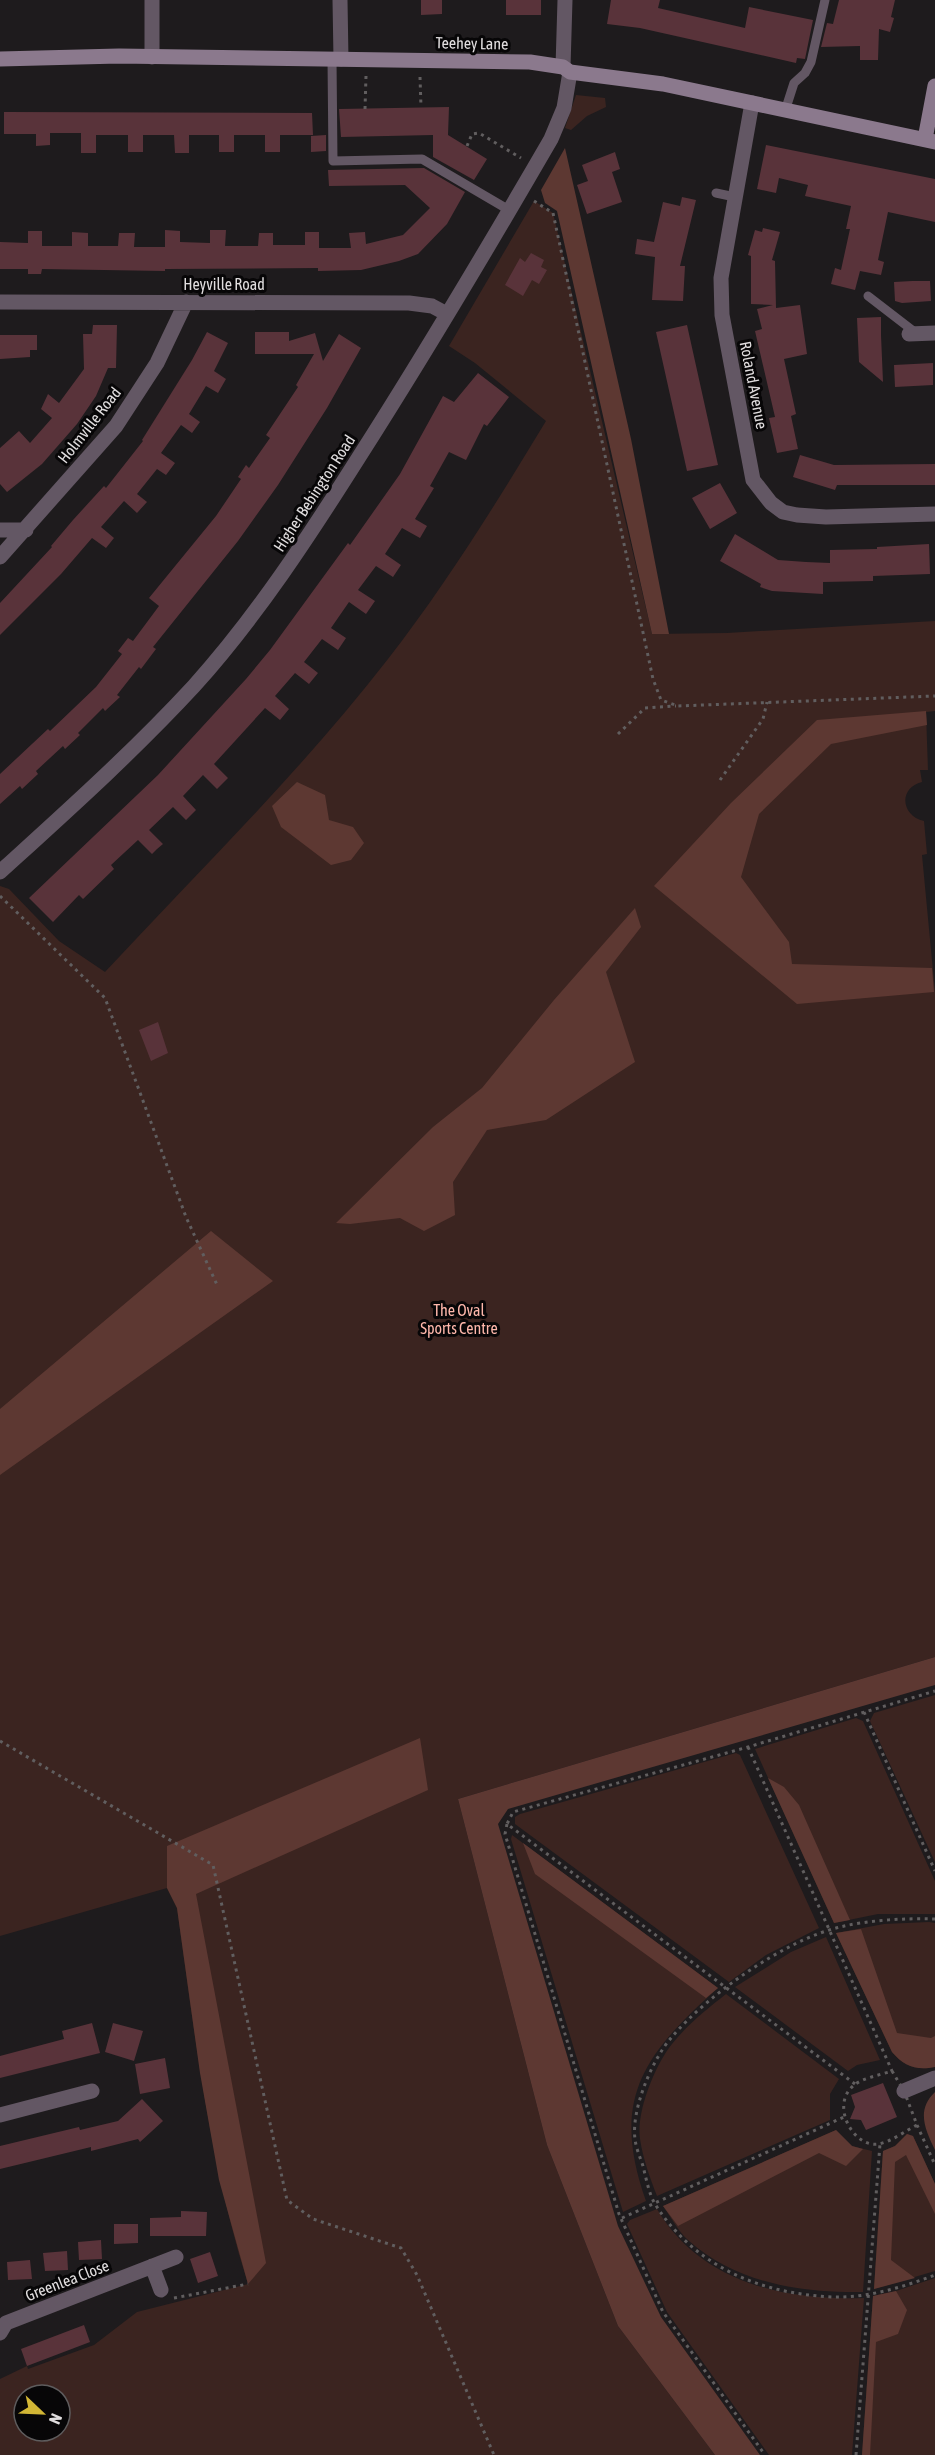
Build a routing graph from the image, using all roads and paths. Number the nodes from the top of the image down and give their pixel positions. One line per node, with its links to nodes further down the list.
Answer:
1 (152, 0): 5 (street)
2 (340, 0): 7 (street)
3 (566, 0): 10 (street, Higher Bebington Road)
4 (825, 0): 15 (lane)
5 (152, 57): 6 (street, Teehey Lane); 7 (street, Teehey Lane)
6 (0, 59)
7 (336, 59): 8 (street, Teehey Lane); 22 (lane)
8 (366, 60): 9 (street, Teehey Lane); 14 (path)
9 (420, 60): 10 (street, Teehey Lane); 13 (path)
10 (566, 69): 12 (street, Teehey Lane); 18 (street, Higher Bebington Road)
11 (935, 86): 16 (street)
12 (752, 103): 15 (street, Teehey Lane); 21 (street, Roland Avenue)
13 (421, 107)
14 (365, 109)
15 (785, 111): 16 (street, Teehey Lane)
16 (930, 140)
17 (466, 146): 18 (path)
18 (535, 167): 19 (street, Higher Bebington Road)
19 (520, 192): 22 (street, Higher Bebington Road); 35 (path)
20 (716, 193): 21 (lane)
21 (735, 197): 29 (street, Roland Avenue)
22 (509, 210): 26 (street, Higher Bebington Road)
23 (868, 297): 28 (lane)
24 (0, 302): 25 (street, Heyville Road)
25 (186, 302): 26 (street, Heyville Road); 31 (street, Holmville Road)
26 (447, 314): 38 (street, Higher Bebington Road)
27 (935, 333): 28 (street)
28 (913, 334)
29 (935, 514)
30 (0, 530): 31 (street)
31 (26, 530): 32 (street, Holmville Road)
32 (0, 557)
33 (935, 696): 34 (path)
34 (767, 702): 35 (path); 37 (path)
35 (678, 706): 36 (path)
36 (618, 734)
37 (720, 780)
38 (0, 872)
39 (0, 896): 40 (path)
40 (218, 1287)
41 (935, 1691): 42 (path)
42 (864, 1712): 44 (path); 46 (path)
43 (0, 1741): 69 (path)
44 (748, 1747): 45 (path); 48 (path)
45 (507, 1824): 49 (path); 61 (path)
46 (935, 1871)
47 (935, 1919): 48 (path)
48 (830, 1930): 49 (path); 50 (path)
49 (726, 1989): 52 (path); 60 (path)
50 (892, 2071): 52 (path); 54 (path)
51 (935, 2078): 54 (street)
52 (855, 2084): 56 (path)
53 (92, 2091): 55 (street)
54 (904, 2091): 57 (path)
55 (0, 2115)
56 (844, 2117): 58 (path); 60 (path)
57 (917, 2126): 58 (path); 59 (path)
58 (880, 2144): 67 (path)
59 (935, 2165)
60 (654, 2203): 61 (path); 67 (path)
61 (621, 2218): 70 (path)
62 (176, 2257): 63 (street, Greenlea Close)
63 (152, 2266): 66 (street); 68 (street, Greenlea Close)
64 (935, 2275): 67 (path)
65 (248, 2284): 66 (path)
66 (161, 2290)
67 (869, 2294): 71 (path)
68 (0, 2333)
69 (494, 2455)
70 (765, 2455)
71 (856, 2455)

